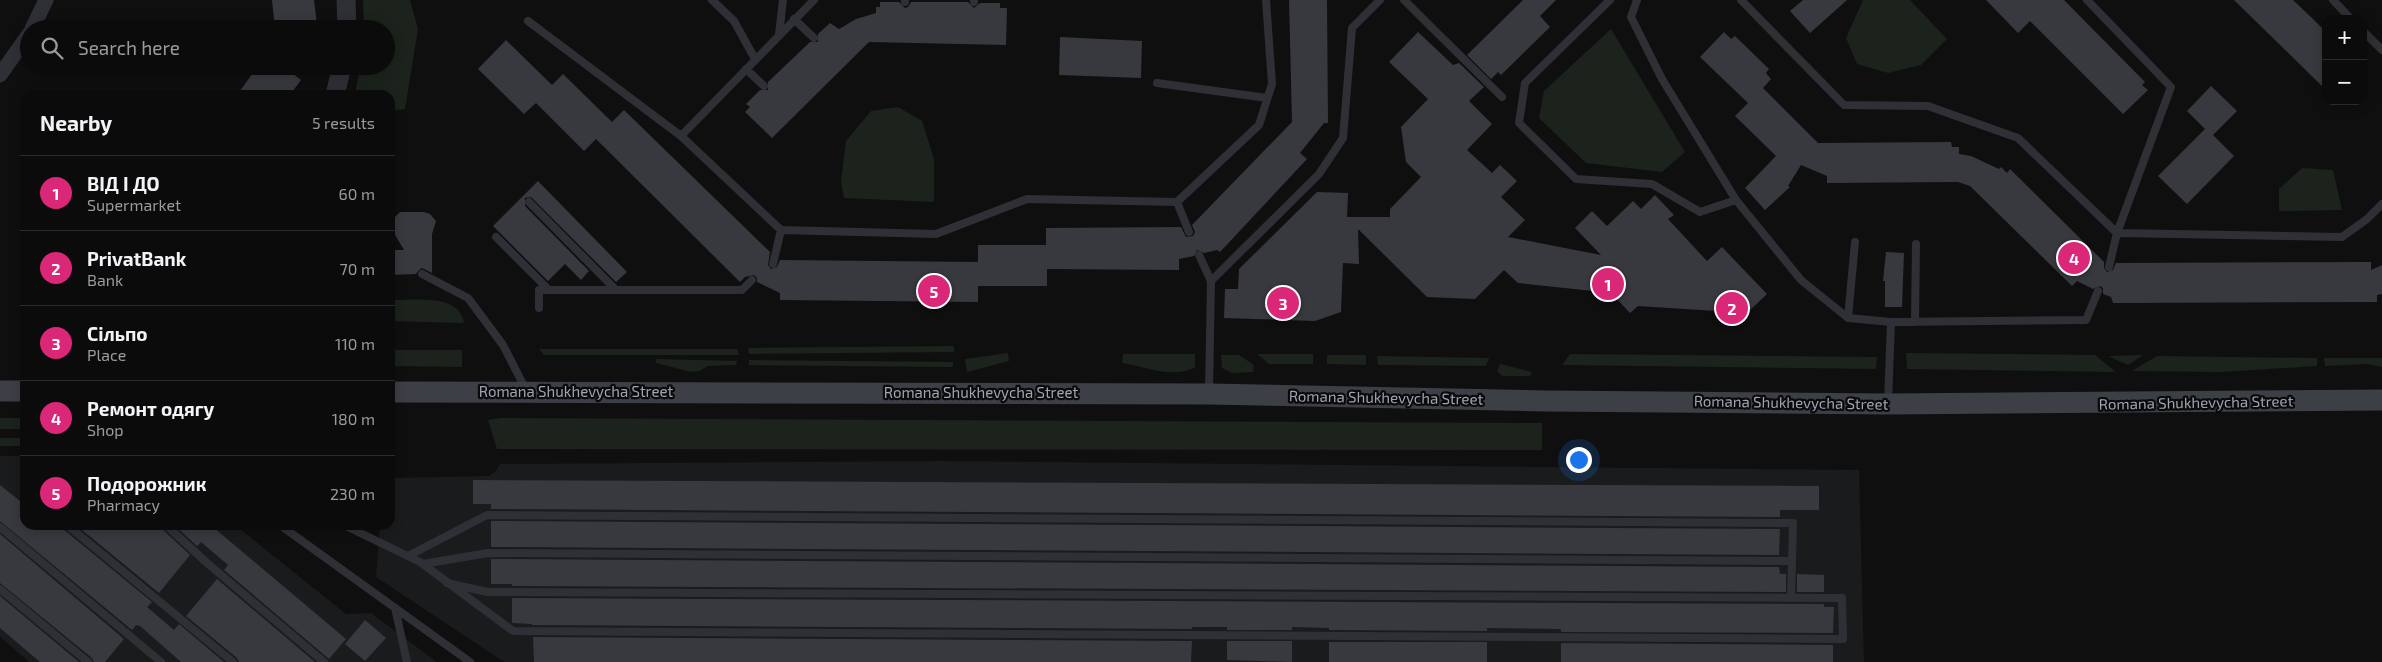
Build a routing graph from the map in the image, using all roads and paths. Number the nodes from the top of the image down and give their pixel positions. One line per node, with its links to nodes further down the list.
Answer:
1 (46, 0): 16 (street)
2 (346, 0): 17 (street)
3 (712, 0): 24 (lane)
4 (783, 0): 19 (lane)
5 (814, 0): 15 (lane)
6 (1266, 0): 32 (lane)
7 (1380, 0): 49 (lane)
8 (1404, 0): 31 (lane)
9 (1610, 0): 34 (lane)
10 (1637, 0): 34 (lane)
11 (1741, 0): 40 (lane)
12 (2087, 0): 40 (lane)
13 (2333, 0): 14 (lane)
14 (2347, 15)
15 (794, 19): 19 (lane); 21 (lane)
16 (36, 20)
17 (347, 20)
18 (528, 21): 33 (lane)
19 (779, 34): 24 (lane)
20 (2367, 35): 23 (lane)
21 (814, 38)
22 (20, 47): 27 (street)
23 (2382, 50)
24 (755, 59): 25 (lane)
25 (746, 69): 29 (lane); 33 (lane)
26 (340, 75): 30 (street)
27 (0, 76)
28 (1157, 83): 32 (lane)
29 (764, 86)
30 (336, 90)
31 (1502, 97)
32 (1267, 98): 36 (lane)
33 (681, 136): 38 (lane)
34 (1736, 200): 54 (lane)
35 (529, 202): 51 (lane)
36 (1178, 202): 38 (lane); 39 (lane)
37 (2382, 204): 40 (lane)
38 (782, 230): 45 (lane)
39 (1189, 232)
40 (2118, 233): 46 (lane)
41 (496, 237): 50 (lane)
42 (1855, 242): 54 (lane)
43 (1916, 244): 56 (lane)
44 (1199, 255): 49 (lane)
45 (773, 264)
46 (2109, 267)
47 (422, 274): 60 (lane)
48 (752, 280): 51 (lane)
49 (1211, 281): 61 (lane)
50 (549, 290): 51 (lane); 53 (lane)
51 (616, 290)
52 (2098, 291): 56 (lane)
53 (539, 308)
54 (1848, 318): 55 (lane)
55 (1890, 322): 56 (lane); 63 (lane)
56 (1915, 322)
57 (0, 391): 58 (main road)
58 (20, 391)
59 (395, 392): 60 (main road, Romana Shukhevycha Street)
60 (527, 392): 61 (main road, Romana Shukhevycha Street)
61 (1209, 394): 63 (main road, Romana Shukhevycha Street)
62 (2382, 400): 63 (main road, Romana Shukhevycha Street)
63 (1888, 404)
64 (0, 527): 77 (lane)
65 (73, 530): 78 (lane)
66 (171, 530): 79 (lane)
67 (287, 530): 75 (lane)
68 (354, 530): 69 (lane)
69 (408, 556): 70 (lane); 71 (lane)
70 (1792, 561): 71 (lane); 74 (lane)
71 (423, 564): 72 (lane)
72 (448, 582): 74 (lane); 74 (lane)
73 (0, 589): 76 (lane)
74 (1791, 597)
75 (394, 608): 80 (lane); 81 (lane)
76 (88, 662)
77 (161, 662)
78 (233, 662)
79 (324, 662)
80 (406, 662)
81 (470, 662)

